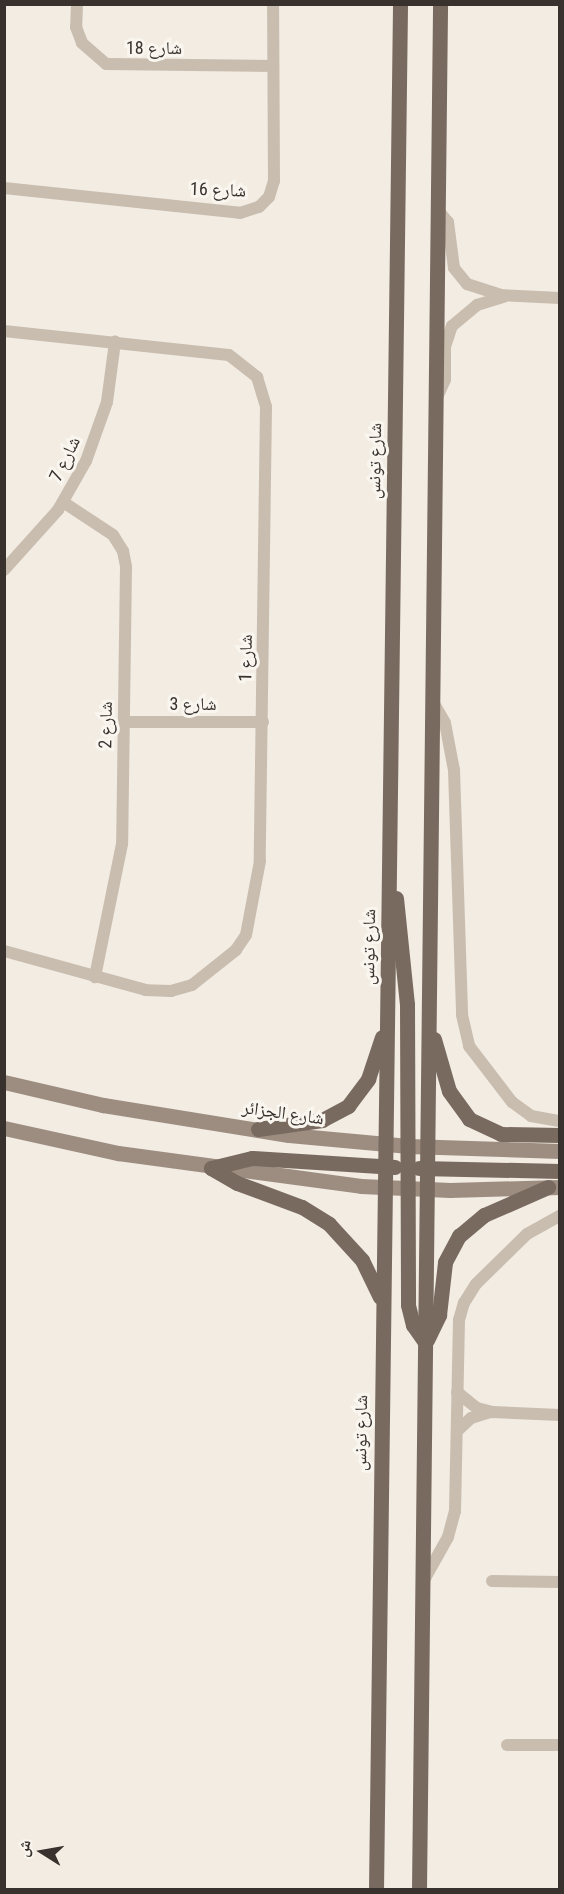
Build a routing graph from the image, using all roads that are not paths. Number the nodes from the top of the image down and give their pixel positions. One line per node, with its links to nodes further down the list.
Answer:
1 (77, 4): 5 (street, شارع 18)
2 (273, 4): 5 (street, شارع 16)
3 (400, 4): 18 (main road, شارع تونس)
4 (440, 4): 7 (main road)
5 (273, 66): 6 (street, شارع 16)
6 (4, 188)
7 (437, 209): 8 (street); 12 (main road)
8 (513, 296): 9 (street); 12 (street)
9 (560, 298)
10 (4, 331): 11 (street, شارع 1)
11 (115, 342): 13 (street, شارع 7); 17 (street, شارع 1)
12 (434, 403): 15 (main road)
13 (63, 502): 14 (street, شارع 7); 16 (street, شارع 2)
14 (4, 570)
15 (432, 700): 21 (main road); 24 (street)
16 (124, 722): 17 (street, شارع 3); 20 (street, شارع 2)
17 (263, 722): 20 (street, شارع 1)
18 (389, 872): 22 (main road, شارع تونس); 29 (main road)
19 (4, 951): 20 (street, شارع 1)
20 (95, 977)
21 (429, 1017): 27 (main road); 30 (main road)
22 (387, 1023): 26 (main road); 28 (main road, شارع تونس)
23 (4, 1082): 26 (main road, شارع الجزائر)
24 (560, 1121)
25 (4, 1128): 33 (main road)
26 (258, 1129): 28 (main road, شارع الجزائر)
27 (560, 1135)
28 (385, 1145): 29 (main road, شارع الجزائر); 32 (main road, شارع تونس)
29 (408, 1146): 30 (main road, شارع الجزائر); 34 (main road)
30 (428, 1147): 31 (main road, شارع الجزائر); 35 (main road)
31 (560, 1151)
32 (385, 1166): 33 (main road); 34 (main road); 37 (main road, شارع تونس)
33 (211, 1168): 37 (main road); 42 (main road)
34 (408, 1168): 35 (main road); 39 (main road)
35 (428, 1169): 36 (main road); 40 (main road)
36 (560, 1171)
37 (385, 1187): 39 (main road); 42 (main road, شارع تونس)
38 (554, 1187): 40 (main road); 43 (main road)
39 (408, 1189): 40 (main road); 43 (main road)
40 (428, 1190): 43 (main road)
41 (560, 1216): 44 (street)
42 (383, 1306): 53 (main road, شارع تونس)
43 (425, 1342): 48 (main road)
44 (457, 1392): 45 (street); 47 (street)
45 (492, 1412): 46 (street); 47 (street)
46 (560, 1415)
47 (457, 1431): 48 (street)
48 (424, 1580): 54 (main road)
49 (492, 1581): 50 (street)
50 (560, 1582)
51 (507, 1744): 52 (street)
52 (560, 1745)
53 (376, 1890)
54 (419, 1890)

